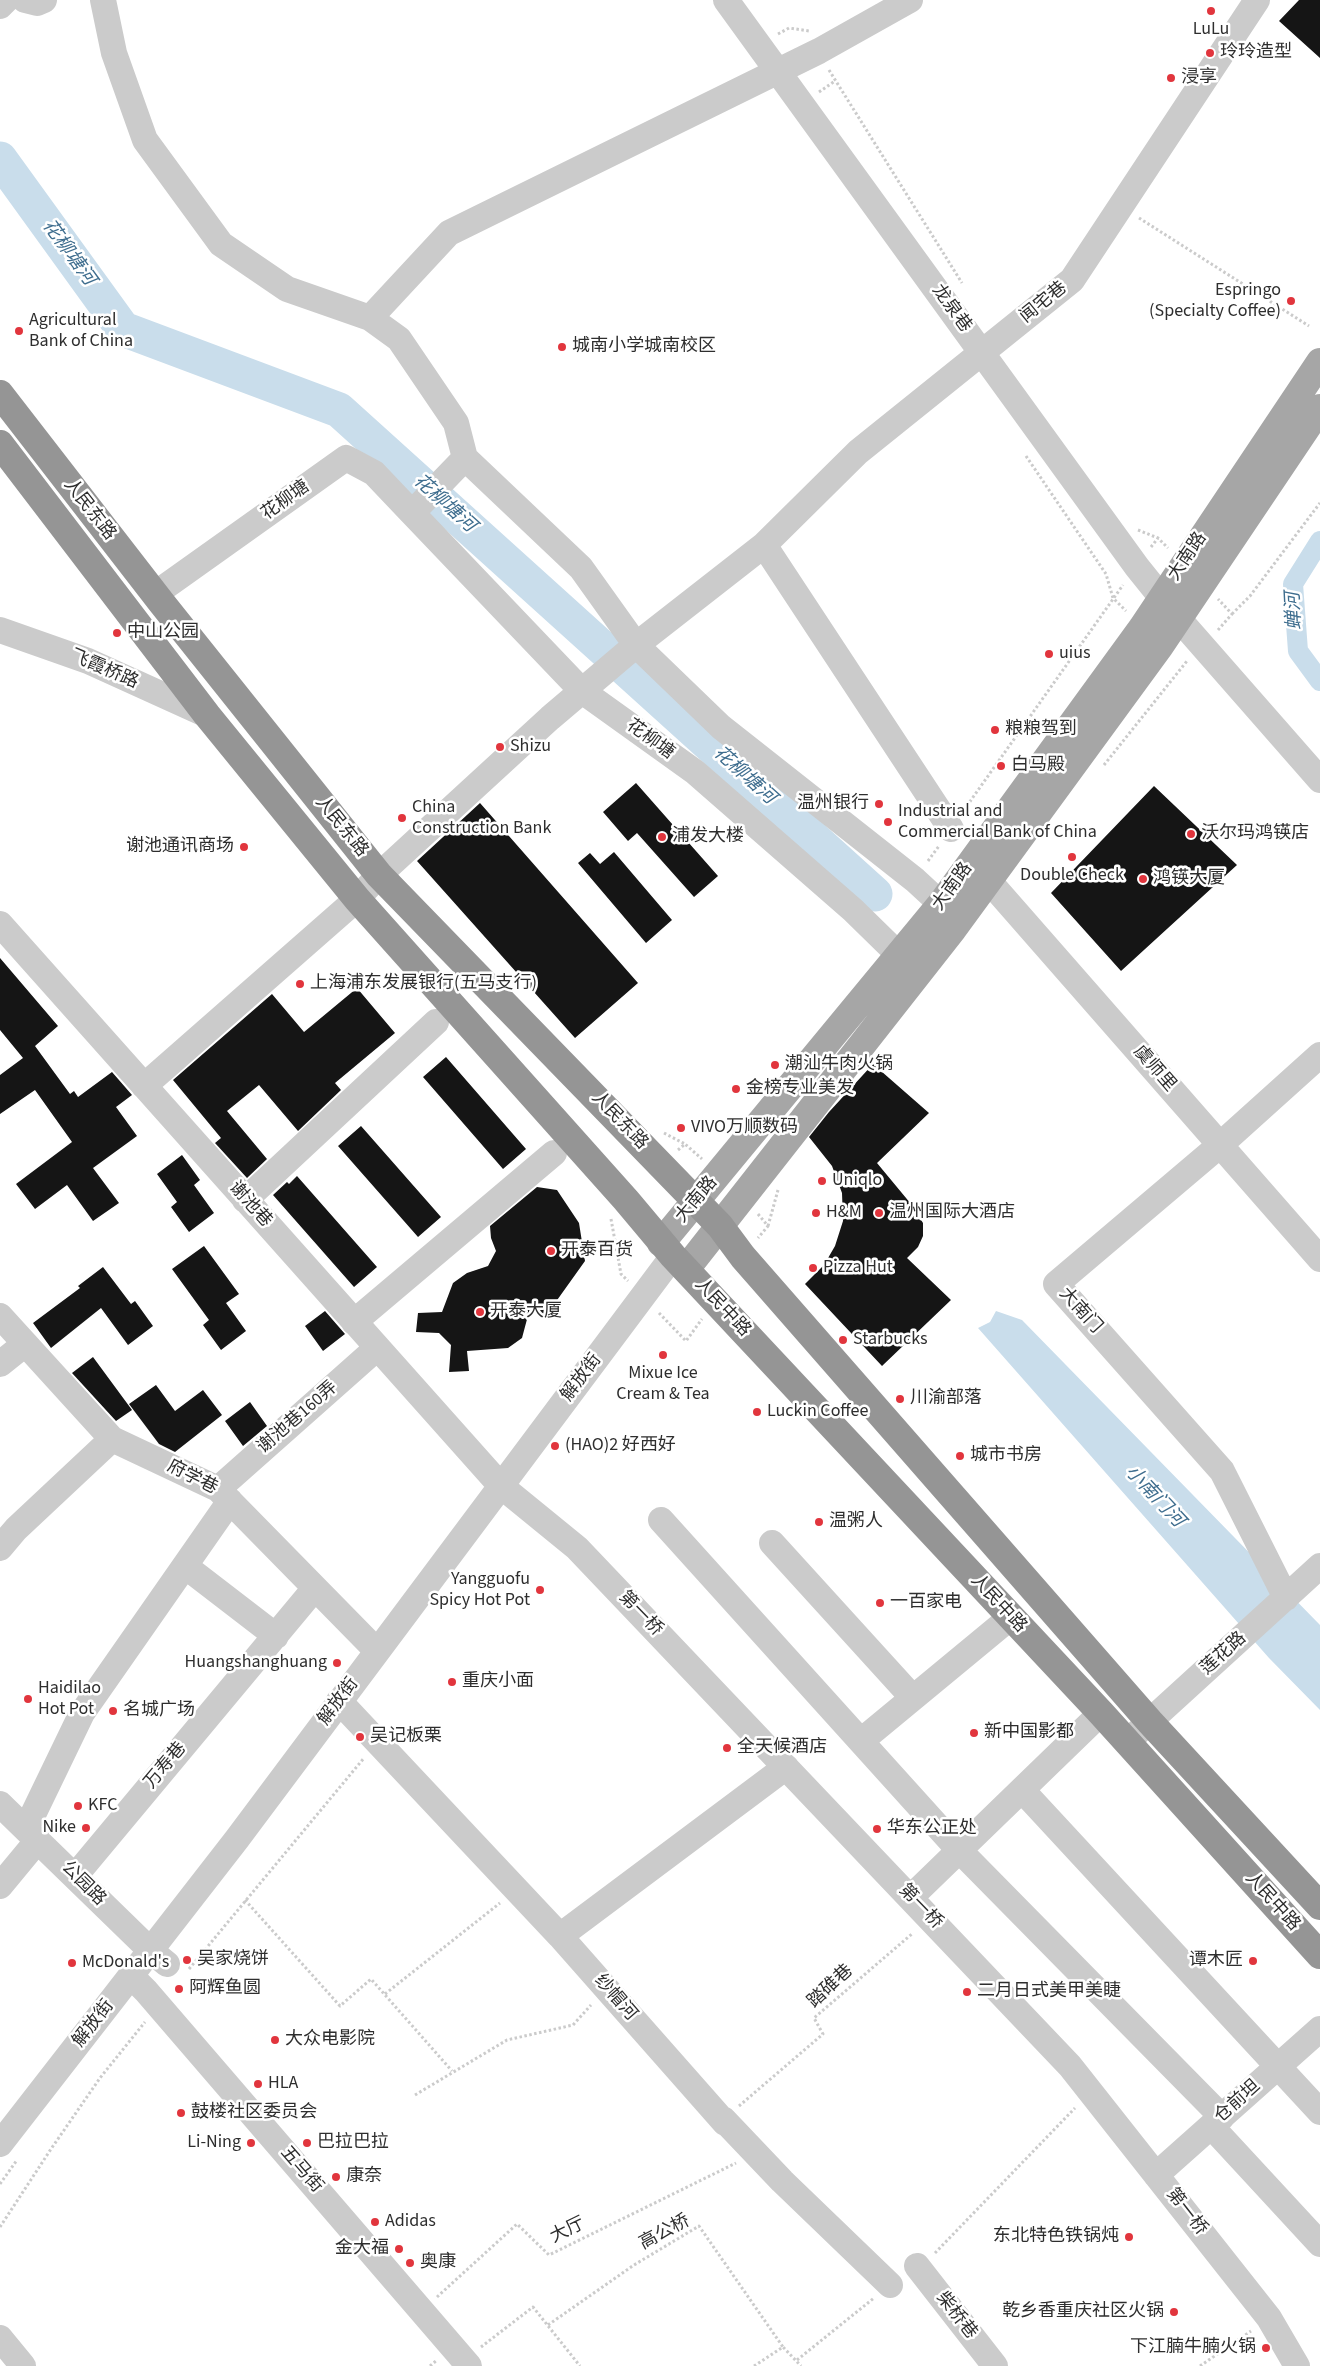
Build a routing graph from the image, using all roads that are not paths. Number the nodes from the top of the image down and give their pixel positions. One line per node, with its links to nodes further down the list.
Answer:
1 (6, 0): 6 (street)
2 (103, 0): 8 (street)
3 (726, 0): 7 (street, 龙泉巷)
4 (910, 0): 7 (street)
5 (1257, 0): 9 (street, 闻宅巷)
6 (0, 6)
7 (778, 69): 8 (street); 9 (street, 龙泉巷)
8 (370, 318): 14 (street)
9 (983, 353): 16 (street, 闻宅巷); 18 (street, 龙泉巷)
10 (1320, 362): 18 (main road, 大南路)
11 (0, 394): 17 (highway, 人民东路)
12 (1320, 408): 19 (main road, 大南路)
13 (0, 444): 23 (highway, 人民东路)
14 (457, 467): 15 (street); 21 (street)
15 (415, 510): 17 (street, 花柳塘); 22 (street, 花柳塘)
16 (764, 546): 21 (street, 闻宅巷); 25 (street)
17 (155, 594): 26 (highway, 人民东路)
18 (1161, 597): 19 (street, 龙泉巷); 29 (main road, 大南路)
19 (1178, 618): 24 (street); 27 (main road, 大南路)
20 (0, 630): 23 (street, 飞霞桥路)
21 (636, 645): 22 (street, 闻宅巷); 29 (street)
22 (582, 691): 26 (street, 闻宅巷); 31 (street, 花柳塘)
23 (206, 715): 28 (highway, 人民东路)
24 (1320, 780)
25 (951, 829)
26 (379, 875): 28 (street, 闻宅巷); 38 (highway, 人民东路)
27 (988, 880): 29 (main road, 大南路); 35 (street, 虞师里)
28 (357, 899): 34 (street, 闻宅巷); 40 (highway, 人民东路)
29 (942, 916): 31 (main road, 大南路)
30 (0, 924): 34 (street, 谢池巷)
31 (910, 964): 38 (main road, 大南路); 39 (main road, 大南路)
32 (436, 1022): 37 (street)
33 (1320, 1055): 35 (street, 大南门)
34 (144, 1086): 37 (street, 谢池巷)
35 (1220, 1145): 41 (street, 虞师里); 56 (street, 大南门)
36 (554, 1154): 43 (street)
37 (245, 1200): 43 (street, 谢池巷)
38 (697, 1200): 39 (highway, 人民东路); 40 (main road, 大南路)
39 (720, 1226): 40 (main road, 大南路); 63 (highway, 人民中路)
40 (673, 1256): 48 (street, 解放街); 57 (highway, 人民中路)
41 (1320, 1259)
42 (0, 1316): 44 (street, 府学巷)
43 (354, 1322): 45 (street, 谢池巷)
44 (25, 1344): 46 (street); 47 (street, 府学巷)
45 (377, 1348): 48 (street, 谢池巷); 49 (street, 谢池巷160弄)
46 (0, 1364)
47 (112, 1439): 49 (street, 府学巷); 52 (street)
48 (501, 1486): 59 (street, 解放街); 66 (street, 第一桥)
49 (224, 1495): 53 (street, 谢池巷160弄); 55 (street, 府学巷)
50 (661, 1520): 64 (street)
51 (772, 1543): 60 (street)
52 (0, 1548)
53 (185, 1566): 58 (street); 69 (street, 谢池巷160弄)
54 (1320, 1566): 56 (street, 莲花路)
55 (315, 1588): 58 (street, 万寿巷); 59 (street, 府学巷)
56 (1286, 1598): 63 (street, 莲花路)
57 (1011, 1617): 60 (street); 62 (highway, 人民中路)
58 (276, 1636): 71 (street, 万寿巷)
59 (377, 1651): 61 (street, 解放街)
60 (914, 1698): 64 (street)
61 (339, 1701): 75 (street, 纱帽河); 77 (street, 解放街)
62 (1101, 1713): 65 (highway, 人民中路); 67 (street)
63 (1150, 1722): 65 (street, 莲花路); 74 (highway, 人民中路)
64 (861, 1741): 70 (street)
65 (1127, 1742): 76 (highway, 人民中路)
66 (786, 1767): 73 (street, 第一桥); 75 (street)
67 (1022, 1790): 70 (street); 80 (street)
68 (0, 1804): 69 (street, 公园路)
69 (32, 1835): 71 (street, 公园路); 72 (street, 谢池巷160弄)
70 (959, 1850): 73 (street); 82 (street)
71 (75, 1876): 77 (street, 公园路)
72 (0, 1886)
73 (910, 1898): 84 (street, 第一桥)
74 (1320, 1906)
75 (560, 1936): 87 (street, 纱帽河)
76 (1320, 1955)
77 (158, 1957): 78 (street, 解放街)
78 (131, 1976): 83 (street, 解放街); 89 (street, 五马街)
79 (1320, 2029): 80 (street, 仓前坦)
80 (1278, 2067): 81 (street); 82 (street, 仓前坦)
81 (1320, 2112)
82 (1216, 2122): 84 (street, 仓前坦); 85 (street)
83 (0, 2144)
84 (1156, 2175): 92 (street, 第一桥)
85 (1320, 2244)
86 (917, 2266): 91 (street, 柴桥巷)
87 (890, 2285)
88 (0, 2338): 90 (street)
89 (467, 2363)
90 (22, 2366)
91 (995, 2366)
92 (1297, 2366)

